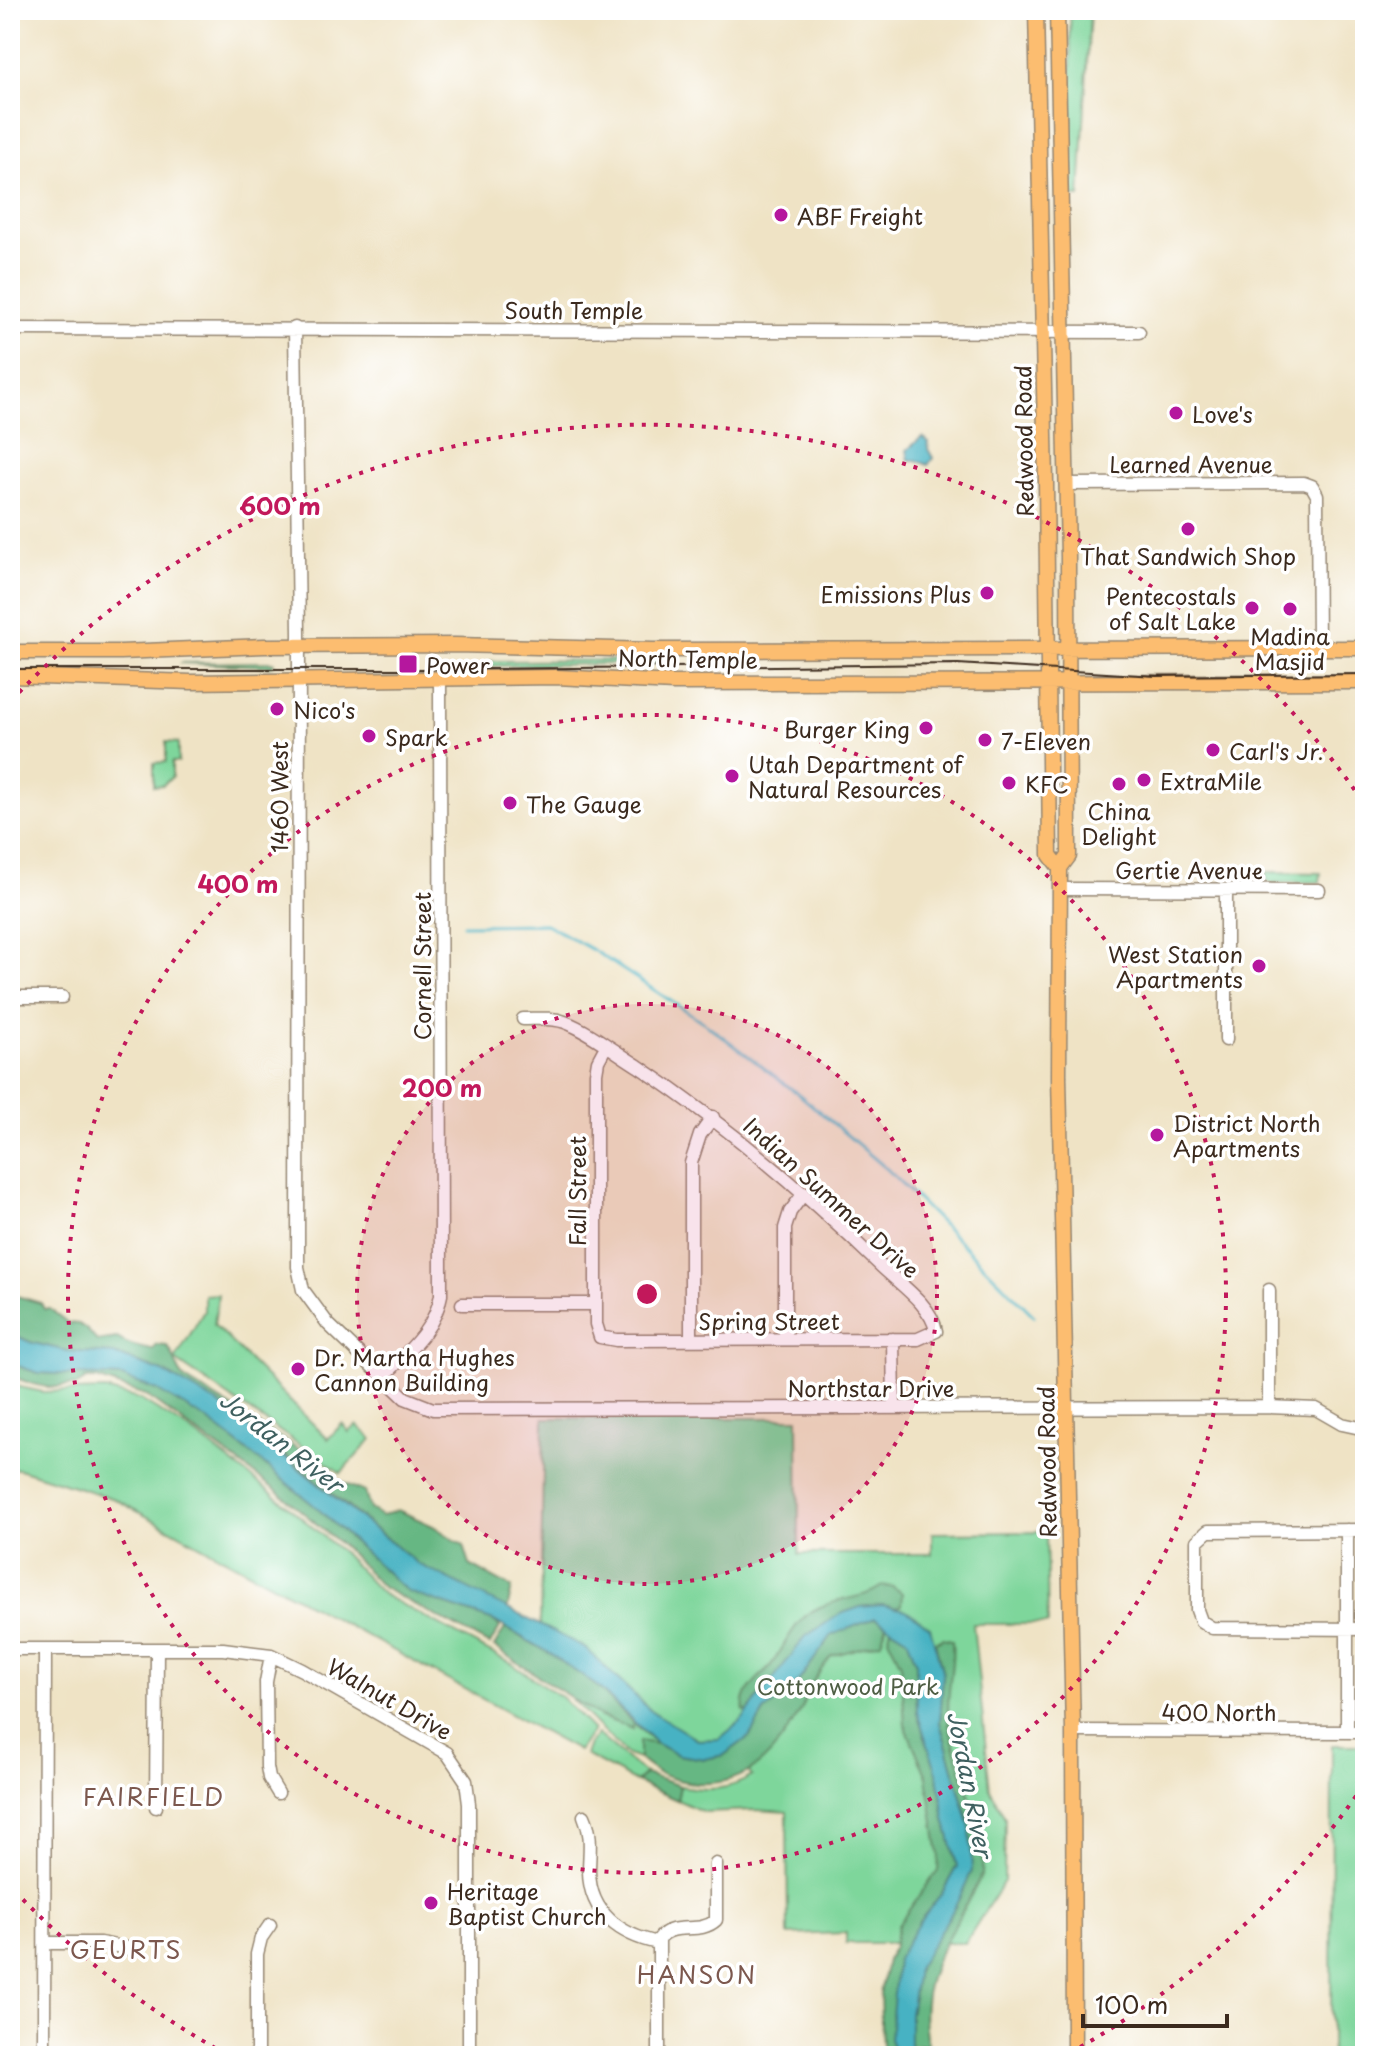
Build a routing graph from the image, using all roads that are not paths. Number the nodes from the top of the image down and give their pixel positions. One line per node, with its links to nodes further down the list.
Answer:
1 (1036, 10): 5 (main road, Redwood Road)
2 (1057, 10): 6 (main road, Redwood Road)
3 (295, 328): 4 (street, South Temple); 5 (street, South Temple); 9 (street, 1460 West)
4 (10, 329)
5 (1043, 330): 6 (street, South Temple); 13 (main road, Redwood Road)
6 (1063, 330): 7 (street, South Temple); 8 (main road, Redwood Road)
7 (1139, 332)
8 (1067, 484): 10 (street, Learned Avenue); 12 (main road, Redwood Road)
9 (299, 645): 13 (main road, North Temple); 14 (main road, North Temple); 17 (street, 1460 West)
10 (1318, 648): 11 (main road, North Temple); 12 (main road, North Temple)
11 (1365, 648)
12 (1068, 649): 13 (main road, North Temple); 19 (main road, Redwood Road)
13 (1048, 650): 18 (main road, Redwood Road)
14 (10, 652)
15 (10, 676): 17 (main road, North Temple)
16 (440, 677): 17 (main road, North Temple); 18 (main road, North Temple); 40 (street, Cornell Street)
17 (298, 682): 40 (street, 1460 West)
18 (1048, 682): 19 (main road, North Temple); 21 (main road, Redwood Road)
19 (1067, 682): 20 (main road, North Temple); 21 (main road, Redwood Road)
20 (1365, 682)
21 (1060, 868): 22 (main road, Redwood Road)
22 (1060, 889): 23 (street, Gertie Avenue); 41 (main road, Redwood Road)
23 (1226, 890): 24 (street, Gertie Avenue); 28 (street)
24 (1319, 890)
25 (10, 997): 26 (street)
26 (62, 997)
27 (523, 1019): 29 (street, Indian Summer Drive)
28 (1226, 1040)
29 (606, 1046): 30 (street, Indian Summer Drive); 34 (street, Fall Street)
30 (713, 1117): 31 (street, Indian Summer Drive); 39 (street)
31 (804, 1193): 35 (street, Indian Summer Drive); 37 (street)
32 (1269, 1290): 43 (street)
33 (462, 1304): 34 (street)
34 (596, 1304): 36 (street, Fall Street)
35 (936, 1331): 38 (street, Spring Street)
36 (600, 1337): 39 (street, Spring Street)
37 (785, 1339): 38 (street, Spring Street); 39 (street, Spring Street)
38 (893, 1339): 42 (street)
39 (691, 1340)
40 (383, 1377): 42 (street, Northstar Drive)
41 (1067, 1406): 42 (street, Northstar Drive); 43 (street, Northstar Drive); 53 (main road, Redwood Road)
42 (894, 1407)
43 (1269, 1407): 44 (street, Northstar Drive)
44 (1365, 1429)
45 (1347, 1530): 46 (street); 47 (street); 47 (street)
46 (1365, 1530)
47 (1347, 1629): 48 (street); 54 (street)
48 (1365, 1629)
49 (10, 1649): 50 (street, Walnut Drive)
50 (45, 1649): 51 (street, Walnut Drive); 61 (street)
51 (157, 1649): 52 (street, Walnut Drive); 57 (street)
52 (271, 1655): 56 (street); 66 (street, Walnut Drive)
53 (1073, 1731): 54 (street, 400 North); 68 (main road, Redwood Road)
54 (1347, 1732): 55 (street, 400 North)
55 (1365, 1732)
56 (278, 1793)
57 (156, 1807)
58 (584, 1816): 62 (street)
59 (716, 1864): 62 (street)
60 (270, 1925): 65 (street)
61 (45, 1943): 63 (street); 64 (street)
62 (658, 1943): 67 (street)
63 (127, 1948)
64 (48, 2056)
65 (257, 2056)
66 (469, 2056)
67 (659, 2056)
68 (1074, 2056)

